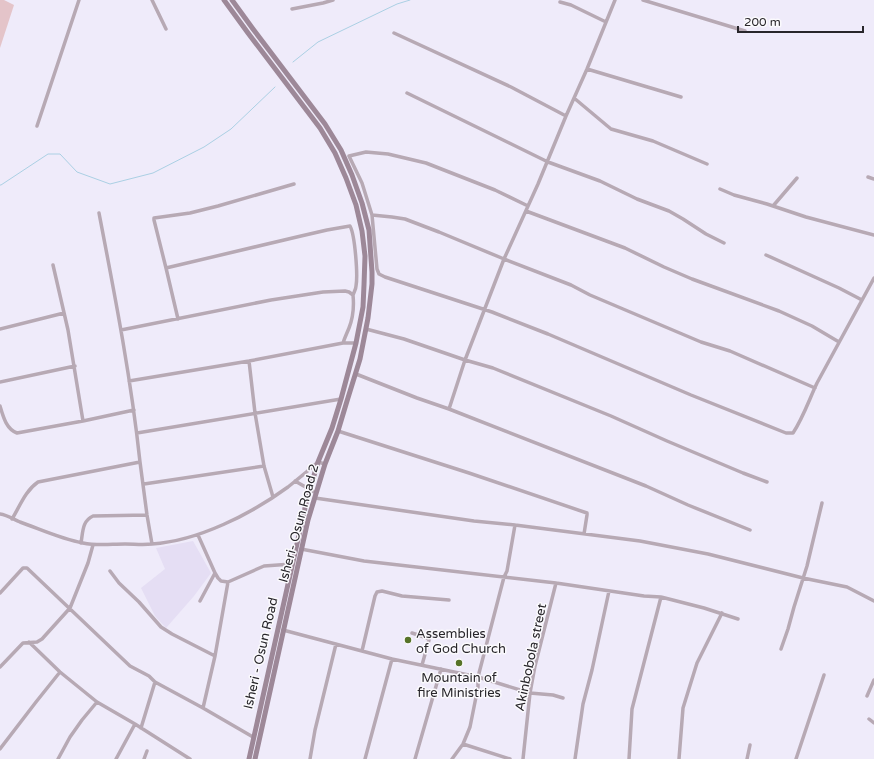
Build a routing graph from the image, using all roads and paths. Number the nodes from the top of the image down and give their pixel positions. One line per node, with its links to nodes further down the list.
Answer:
1 (79, 0): 19 (street)
2 (152, 0): 11 (street)
3 (224, 0): 49 (main road, Isheri - Osun Road)
4 (232, 0): 45 (main road, Isheri- Osun Road 2)
5 (333, 0): 9 (street)
6 (614, 0): 10 (street)
7 (643, 0): 12 (street)
8 (560, 2): 10 (street)
9 (292, 9)
10 (606, 22): 14 (street)
11 (166, 29)
12 (745, 31)
13 (394, 33): 18 (street)
14 (587, 69): 16 (street); 17 (street)
15 (407, 93): 20 (street)
16 (681, 97)
17 (574, 98): 18 (street); 21 (street)
18 (566, 116): 20 (street)
19 (37, 126)
20 (548, 162): 27 (street); 33 (street)
21 (707, 164)
22 (868, 177): 24 (street)
23 (797, 178): 28 (street)
24 (874, 179)
25 (294, 184): 37 (street)
26 (720, 189): 28 (street)
27 (528, 206): 29 (street); 31 (street)
28 (772, 206): 32 (street)
29 (526, 211): 35 (street); 47 (street)
30 (99, 213): 46 (street)
31 (372, 215): 35 (street); 41 (street)
32 (874, 235)
33 (724, 243)
34 (766, 255): 40 (street)
35 (504, 259): 41 (street); 56 (street)
36 (53, 265): 42 (street)
37 (166, 268): 39 (street); 43 (street)
38 (874, 278): 40 (street)
39 (353, 295): 43 (street); 48 (street)
40 (862, 300): 47 (street)
41 (485, 310): 50 (street); 56 (street)
42 (64, 313): 44 (street); 52 (street)
43 (178, 319): 46 (street)
44 (0, 329)
45 (366, 329): 50 (street); 53 (main road, Isheri- Osun Road 2)
46 (121, 330): 54 (street)
47 (839, 342): 56 (street)
48 (343, 343): 49 (street); 51 (street)
49 (356, 343): 57 (main road, Isheri - Osun Road)
50 (465, 360): 59 (street); 70 (street)
51 (249, 361): 54 (street); 61 (street)
52 (75, 366): 55 (street); 62 (street)
53 (356, 374): 59 (street); 63 (main road, Isheri- Osun Road 2)
54 (129, 381): 60 (street)
55 (0, 382)
56 (815, 388)
57 (341, 399): 61 (street); 66 (main road, Isheri - Osun Road)
58 (0, 406): 62 (street)
59 (449, 409): 81 (street)
60 (134, 410): 62 (street); 64 (street)
61 (255, 413): 64 (street); 68 (street)
62 (83, 421)
63 (338, 431): 67 (main road, Isheri- Osun Road 2); 82 (street)
64 (137, 433): 65 (street)
65 (140, 462): 71 (street); 79 (street)
66 (318, 462): 67 (street); 69 (street); 72 (main road, Isheri - Osun Road)
67 (325, 464): 73 (main road, Isheri- Osun Road 2)
68 (264, 466): 71 (street); 74 (street)
69 (295, 481): 72 (street); 74 (street)
70 (767, 482)
71 (144, 484): 78 (street)
72 (310, 490): 73 (street); 88 (main road, Isheri - Osun Road)
73 (315, 496): 80 (street); 87 (main road, Isheri- Osun Road 2)
74 (273, 497): 83 (street)
75 (822, 503): 92 (street)
76 (0, 510): 77 (street)
77 (2, 514): 79 (street)
78 (147, 515): 84 (street); 85 (street)
79 (12, 519): 84 (street)
80 (515, 525): 82 (street); 91 (street)
81 (750, 530)
82 (584, 534): 92 (street)
83 (198, 535): 85 (street); 90 (street)
84 (81, 543): 86 (street)
85 (152, 544): 86 (street)
86 (93, 545): 101 (street)
87 (301, 549): 91 (street); 104 (main road, Isheri- Osun Road 2)
88 (292, 564): 93 (street); 129 (main road, Isheri - Osun Road)
89 (110, 571): 110 (street)
90 (215, 573): 93 (street); 99 (street)
91 (504, 577): 94 (street); 117 (street)
92 (803, 578): 100 (street); 108 (street)
93 (228, 582): 110 (street)
94 (556, 583): 95 (street); 120 (street, Akinbobola street)
95 (609, 591): 97 (street); 146 (street)
96 (0, 593): 101 (street)
97 (661, 597): 102 (street); 147 (street)
98 (449, 600): 109 (street)
99 (200, 601)
100 (874, 601)
101 (70, 608): 106 (street); 119 (street)
102 (722, 613): 103 (street); 148 (street)
103 (738, 619)
104 (283, 630): 107 (street); 139 (main road, Isheri- Osun Road 2)
105 (412, 633): 112 (street)
106 (29, 642): 113 (street); 115 (street)
107 (336, 644): 109 (street); 140 (street)
108 (781, 649)
109 (362, 651): 111 (street)
110 (215, 656): 124 (street)
111 (392, 659): 112 (street); 141 (street)
112 (422, 665): 114 (street)
113 (0, 668)
114 (441, 669): 117 (street); 142 (street)
115 (60, 672): 123 (street); 132 (street)
116 (824, 675): 150 (street)
117 (478, 677): 120 (street); 130 (street)
118 (874, 680): 121 (street)
119 (155, 682): 124 (street); 128 (street)
120 (530, 693): 122 (street); 145 (street, Akinbobola street)
121 (867, 696)
122 (563, 698)
123 (97, 702): 127 (street); 134 (street)
124 (202, 708): 129 (street)
125 (869, 720): 126 (street)
126 (874, 723)
127 (135, 724): 128 (street); 135 (street)
128 (141, 728): 137 (street)
129 (253, 737): 138 (main road, Isheri - Osun Road)
130 (463, 744): 143 (street); 144 (street)
131 (750, 745): 149 (street)
132 (0, 748)
133 (147, 751): 136 (street)
134 (58, 759)
135 (116, 759)
136 (144, 759)
137 (190, 759)
138 (249, 759)
139 (255, 759)
140 (310, 759)
141 (365, 759)
142 (415, 759)
143 (452, 759)
144 (509, 759)
145 (523, 759)
146 (575, 759)
147 (629, 759)
148 (679, 759)
149 (747, 759)
150 (796, 759)

